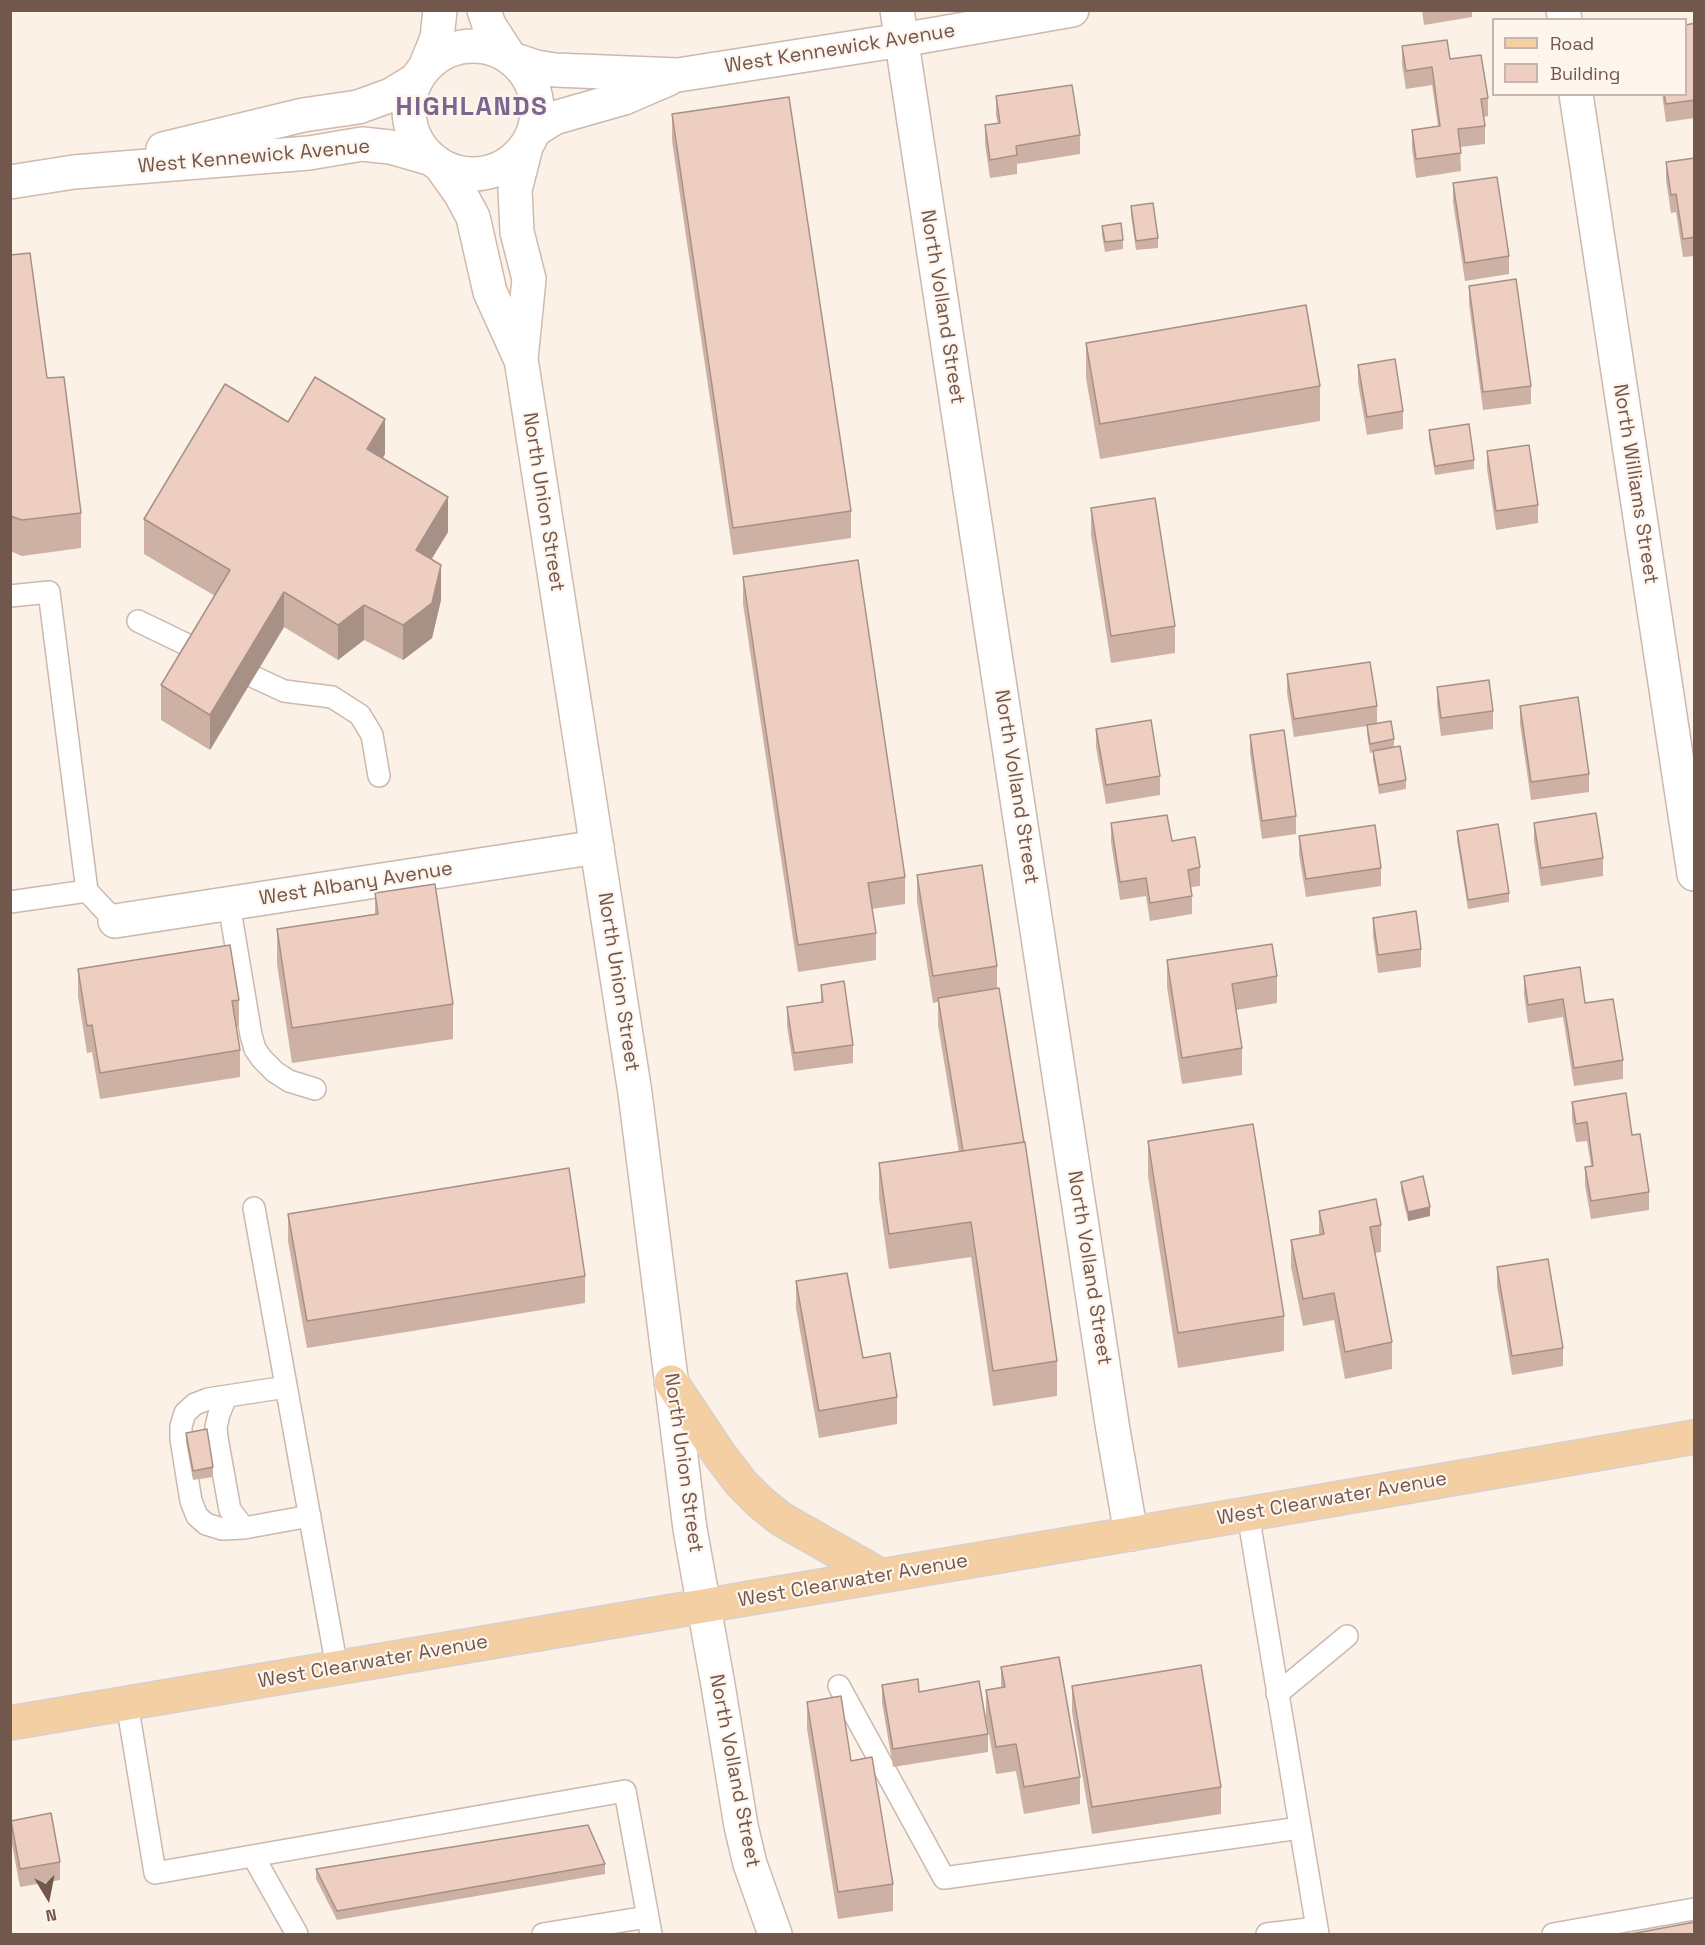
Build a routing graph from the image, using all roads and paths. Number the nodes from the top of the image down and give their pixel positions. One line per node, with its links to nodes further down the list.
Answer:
1 (440, 10): 6 (street)
2 (484, 10): 5 (street)
3 (1072, 10): 4 (street, West Kennewick Avenue)
4 (899, 25): 7 (street, West Kennewick Avenue); 34 (street, North Volland Street)
5 (512, 58): 6 (street); 7 (street, West Kennewick Avenue); 9 (street)
6 (422, 72): 10 (street); 11 (street, West Kennewick Avenue)
7 (678, 75): 9 (street, West Kennewick Avenue)
8 (1576, 96): 20 (street, North Williams Street)
9 (530, 139): 10 (street); 13 (street, North Union Street)
10 (436, 162): 11 (street, West Kennewick Avenue); 13 (street, North Union Street)
11 (74, 172): 12 (street, West Kennewick Avenue)
12 (10, 182)
13 (520, 359): 19 (street, North Union Street)
14 (10, 596): 21 (lane)
15 (138, 621): 16 (lane)
16 (202, 652)
17 (254, 677): 18 (lane)
18 (378, 776)
19 (597, 847): 23 (street, West Albany Avenue); 27 (street, North Union Street)
20 (1695, 874)
21 (87, 891): 22 (lane); 24 (lane)
22 (10, 902)
23 (229, 904): 24 (street, West Albany Avenue); 25 (lane)
24 (116, 921)
25 (315, 1089)
26 (254, 1208): 28 (lane)
27 (671, 1382): 35 (main road); 36 (street, North Union Street)
28 (286, 1387): 29 (lane); 32 (lane)
29 (226, 1397): 33 (lane); 33 (lane)
30 (1695, 1437): 31 (main road, West Clearwater Avenue)
31 (1248, 1514): 34 (main road, West Clearwater Avenue); 40 (lane)
32 (310, 1516): 33 (lane); 38 (lane)
33 (243, 1528)
34 (1131, 1534): 35 (main road, West Clearwater Avenue)
35 (881, 1576): 36 (main road, West Clearwater Avenue)
36 (704, 1605): 38 (main road, West Clearwater Avenue); 50 (street, North Volland Street)
37 (1347, 1636): 40 (lane)
38 (337, 1668): 41 (main road, West Clearwater Avenue)
39 (839, 1686): 43 (lane)
40 (1277, 1694): 43 (lane)
41 (127, 1703): 42 (main road, West Clearwater Avenue); 44 (lane)
42 (10, 1723)
43 (1300, 1828): 47 (lane)
44 (253, 1856): 46 (lane); 48 (lane)
45 (1695, 1910): 52 (lane)
46 (649, 1926): 49 (lane)
47 (1317, 1931): 51 (lane)
48 (297, 1935)
49 (543, 1935)
50 (775, 1935)
51 (1267, 1935)
52 (1552, 1935)

